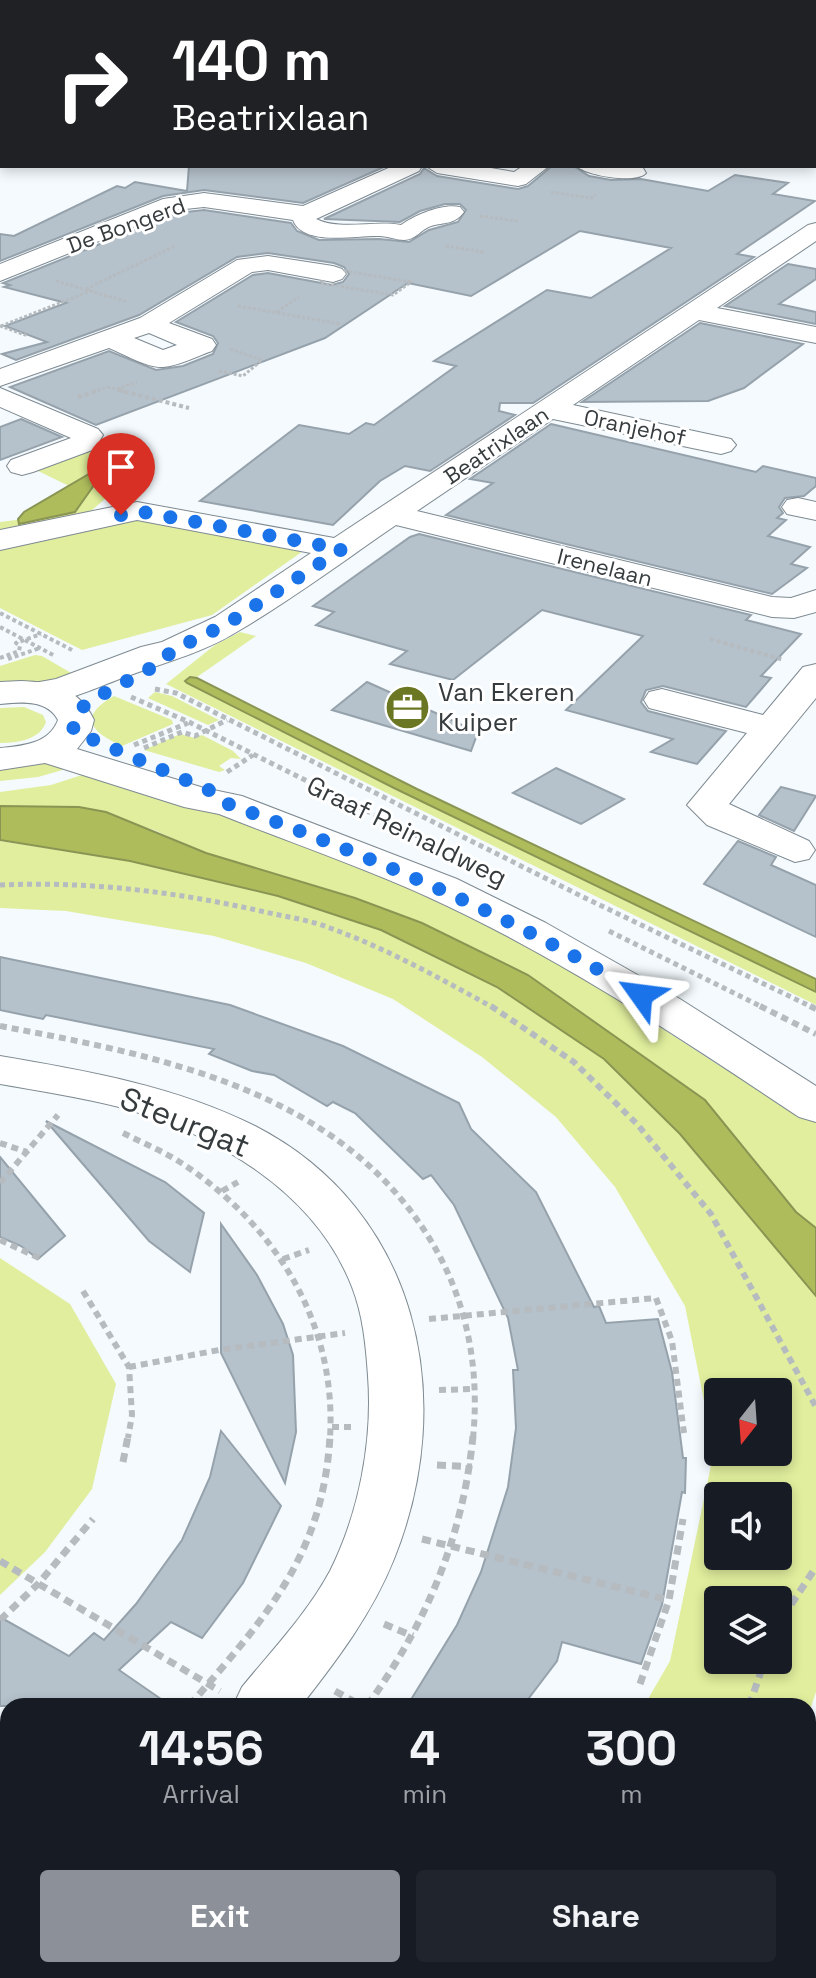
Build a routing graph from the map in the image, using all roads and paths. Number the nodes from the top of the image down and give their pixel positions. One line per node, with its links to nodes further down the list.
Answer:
1 (406, 168): 7 (street)
2 (449, 168): 3 (street)
3 (535, 168)
4 (601, 168): 5 (street)
5 (635, 173)
6 (452, 212): 9 (street, De Bongerd)
7 (304, 213): 9 (street, De Bongerd); 14 (street, De Bongerd)
8 (816, 230): 11 (street, Beatrixlaan)
9 (346, 232): 13 (street)
10 (175, 246): 16 (path)
11 (781, 253): 12 (street); 19 (street, Beatrixlaan)
12 (816, 259)
13 (293, 267): 15 (street); 18 (street)
14 (5, 271): 16 (path)
15 (333, 274)
16 (86, 289): 17 (path)
17 (93, 290): 20 (path); 22 (path)
18 (194, 298): 20 (street); 21 (path)
19 (694, 311): 23 (street); 28 (street, Beatrixlaan)
20 (158, 319): 24 (street); 24 (street)
21 (341, 324)
22 (1, 326)
23 (816, 335)
24 (109, 338): 25 (street)
25 (0, 378)
26 (0, 397): 29 (street)
27 (189, 408): 29 (path)
28 (549, 409): 30 (street, Oranjehof); 34 (street, Beatrixlaan)
29 (35, 412): 33 (street)
30 (721, 445)
31 (112, 454): 32 (path)
32 (128, 462)
33 (22, 466)
34 (395, 515): 36 (street, Beatrixlaan); 37 (street, Irenelaan)
35 (0, 540): 36 (street)
36 (342, 549): 45 (street, Beatrixlaan)
37 (816, 600)
38 (0, 613): 40 (path)
39 (0, 627): 42 (path, Graaf Reinaldweg)
40 (42, 634): 42 (path); 45 (path)
41 (710, 639): 44 (path)
42 (26, 640): 43 (path, Graaf Reinaldweg); 46 (path)
43 (41, 647): 45 (path, Graaf Reinaldweg); 46 (path)
44 (803, 668): 48 (street)
45 (111, 679): 46 (street, Beatrixlaan); 49 (street, Beatrixlaan); 50 (path, Graaf Reinaldweg); 57 (path)
46 (7, 682): 49 (street)
47 (662, 700): 48 (street)
48 (771, 728): 53 (street)
49 (64, 732): 51 (street); 52 (street, Graaf Reinaldweg)
50 (253, 755): 52 (path); 54 (path, Graaf Reinaldweg)
51 (0, 759)
52 (227, 791): 60 (street, Graaf Reinaldweg)
53 (795, 850)
54 (450, 852)
55 (0, 885): 72 (path)
56 (605, 929): 58 (path)
57 (816, 1009)
58 (816, 1034)
59 (0, 1070): 69 (street, Steurgat)
60 (816, 1107)
61 (70, 1114): 64 (path)
62 (115, 1130): 70 (path)
63 (0, 1143): 64 (path)
64 (27, 1152): 65 (path)
65 (0, 1183)
66 (0, 1240): 67 (path)
67 (39, 1258)
68 (83, 1291): 71 (path)
69 (390, 1325): 70 (path); 73 (path); 77 (street, Steurgat)
70 (321, 1335): 71 (path); 85 (path)
71 (129, 1367): 74 (path)
72 (816, 1407)
73 (684, 1433)
74 (123, 1462)
75 (93, 1519): 80 (path)
76 (683, 1519): 81 (path)
77 (376, 1529): 81 (path); 89 (street, Steurgat)
78 (0, 1561): 80 (path)
79 (816, 1567): 82 (path)
80 (38, 1584): 83 (path); 85 (path)
81 (669, 1600): 86 (path)
82 (792, 1603)
83 (0, 1620)
84 (760, 1674): 90 (path)
85 (208, 1684): 87 (path); 88 (path)
86 (640, 1684)
87 (196, 1698)
88 (239, 1698)
89 (252, 1698)
90 (752, 1698)

